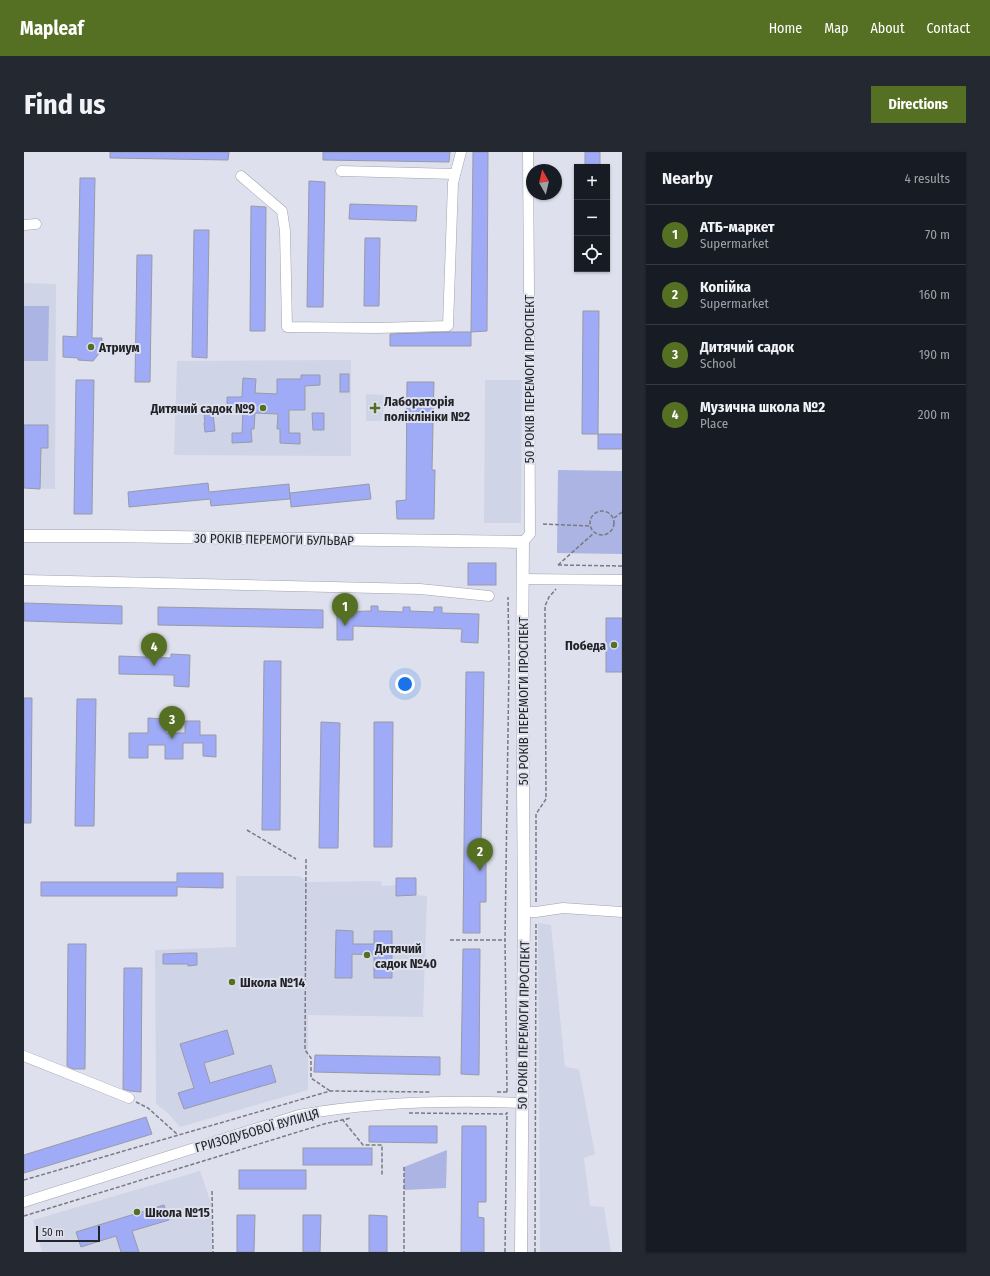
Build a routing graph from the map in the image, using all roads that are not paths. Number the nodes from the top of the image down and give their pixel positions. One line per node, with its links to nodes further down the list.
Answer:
1 (460, 152): 4 (street)
2 (528, 152): 9 (street, 50 РОКІВ ПЕРЕМОГИ ПРОСПЕКТ)
3 (341, 171): 4 (street)
4 (455, 174): 5 (street)
5 (241, 176)
6 (36, 224): 7 (street)
7 (24, 225)
8 (24, 536): 9 (main road, 30 РОКІВ ПЕРЕМОГИ БУЛЬВАР)
9 (523, 542): 10 (main road, 50 РОКІВ ПЕРЕМОГИ ПРОСПЕКТ)
10 (524, 579): 12 (street); 14 (main road, 50 РОКІВ ПЕРЕМОГИ ПРОСПЕКТ)
11 (24, 580): 13 (street)
12 (622, 580)
13 (488, 596)
14 (530, 912): 15 (street); 18 (main road, 50 РОКІВ ПЕРЕМОГИ ПРОСПЕКТ)
15 (622, 912)
16 (24, 1056): 17 (street)
17 (129, 1098)
18 (522, 1103): 19 (street, ГРИЗОДУБОВОЇ ВУЛИЦЯ); 20 (main road, 50 РОКІВ ПЕРЕМОГИ ПРОСПЕКТ)
19 (24, 1202)
20 (521, 1252)

